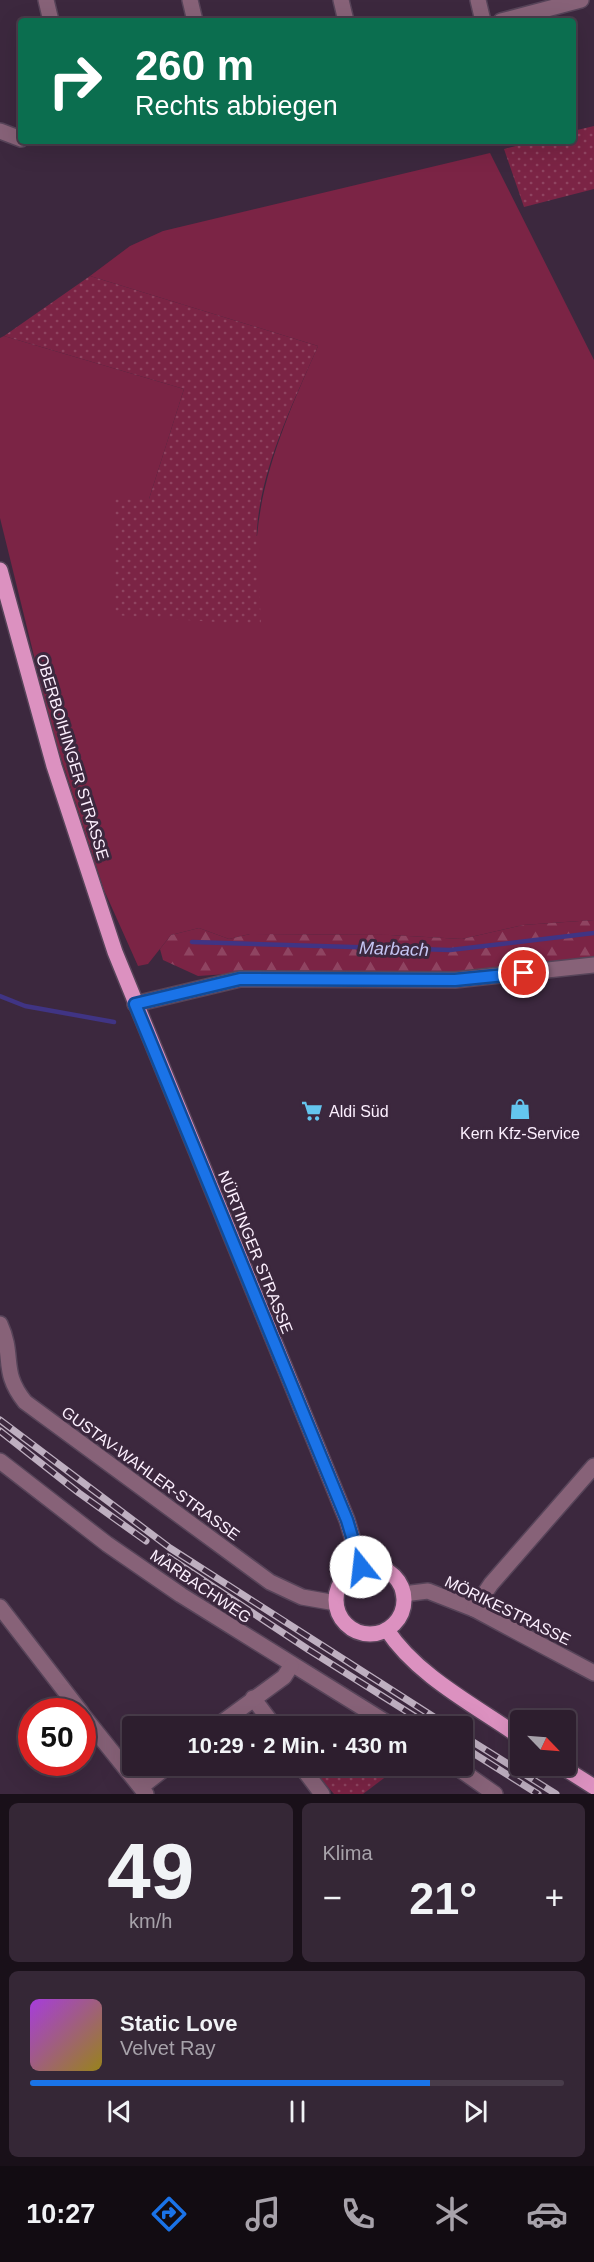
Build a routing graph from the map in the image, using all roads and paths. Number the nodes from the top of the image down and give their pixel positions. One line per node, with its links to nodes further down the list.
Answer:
1 (46, 0): 6 (street)
2 (190, 0): 7 (street)
3 (340, 0): 8 (street)
4 (478, 0): 9 (street)
5 (581, 0): 10 (street)
6 (50, 18)
7 (194, 18)
8 (345, 18)
9 (482, 18)
10 (512, 18)
11 (0, 131): 12 (street)
12 (18, 138)
13 (0, 570): 14 (main road, OBERBOIHINGER STRASSE)
14 (115, 952): 16 (main road, NÜRTINGER STRASSE)
15 (594, 965): 16 (street)
16 (135, 1004): 20 (main road, NÜRTINGER STRASSE)
17 (0, 1324): 22 (street, GUSTAV-WAHLER-STRASSE)
18 (0, 1461): 26 (street, MARBACHWEG)
19 (594, 1466): 24 (street)
20 (361, 1567): 21 (main road); 22 (main road)
21 (403, 1594): 24 (street, MÖRIKESTRASSE); 25 (main road)
22 (336, 1602): 25 (main road)
23 (0, 1606): 28 (street)
24 (474, 1609): 27 (street, MÖRIKESTRASSE)
25 (387, 1630): 33 (main road)
26 (291, 1666): 29 (street); 32 (street, MARBACHWEG)
27 (594, 1673)
28 (71, 1698)
29 (253, 1698): 30 (street); 31 (street)
30 (230, 1716)
31 (266, 1716)
32 (375, 1716)
33 (510, 1730)
34 (96, 1731): 40 (street)
35 (158, 1776): 40 (street)
36 (308, 1776): 41 (street)
37 (469, 1776): 42 (street)
38 (576, 1776): 39 (main road)
39 (594, 1788)
40 (144, 1791)
41 (322, 1794)
42 (495, 1794)

